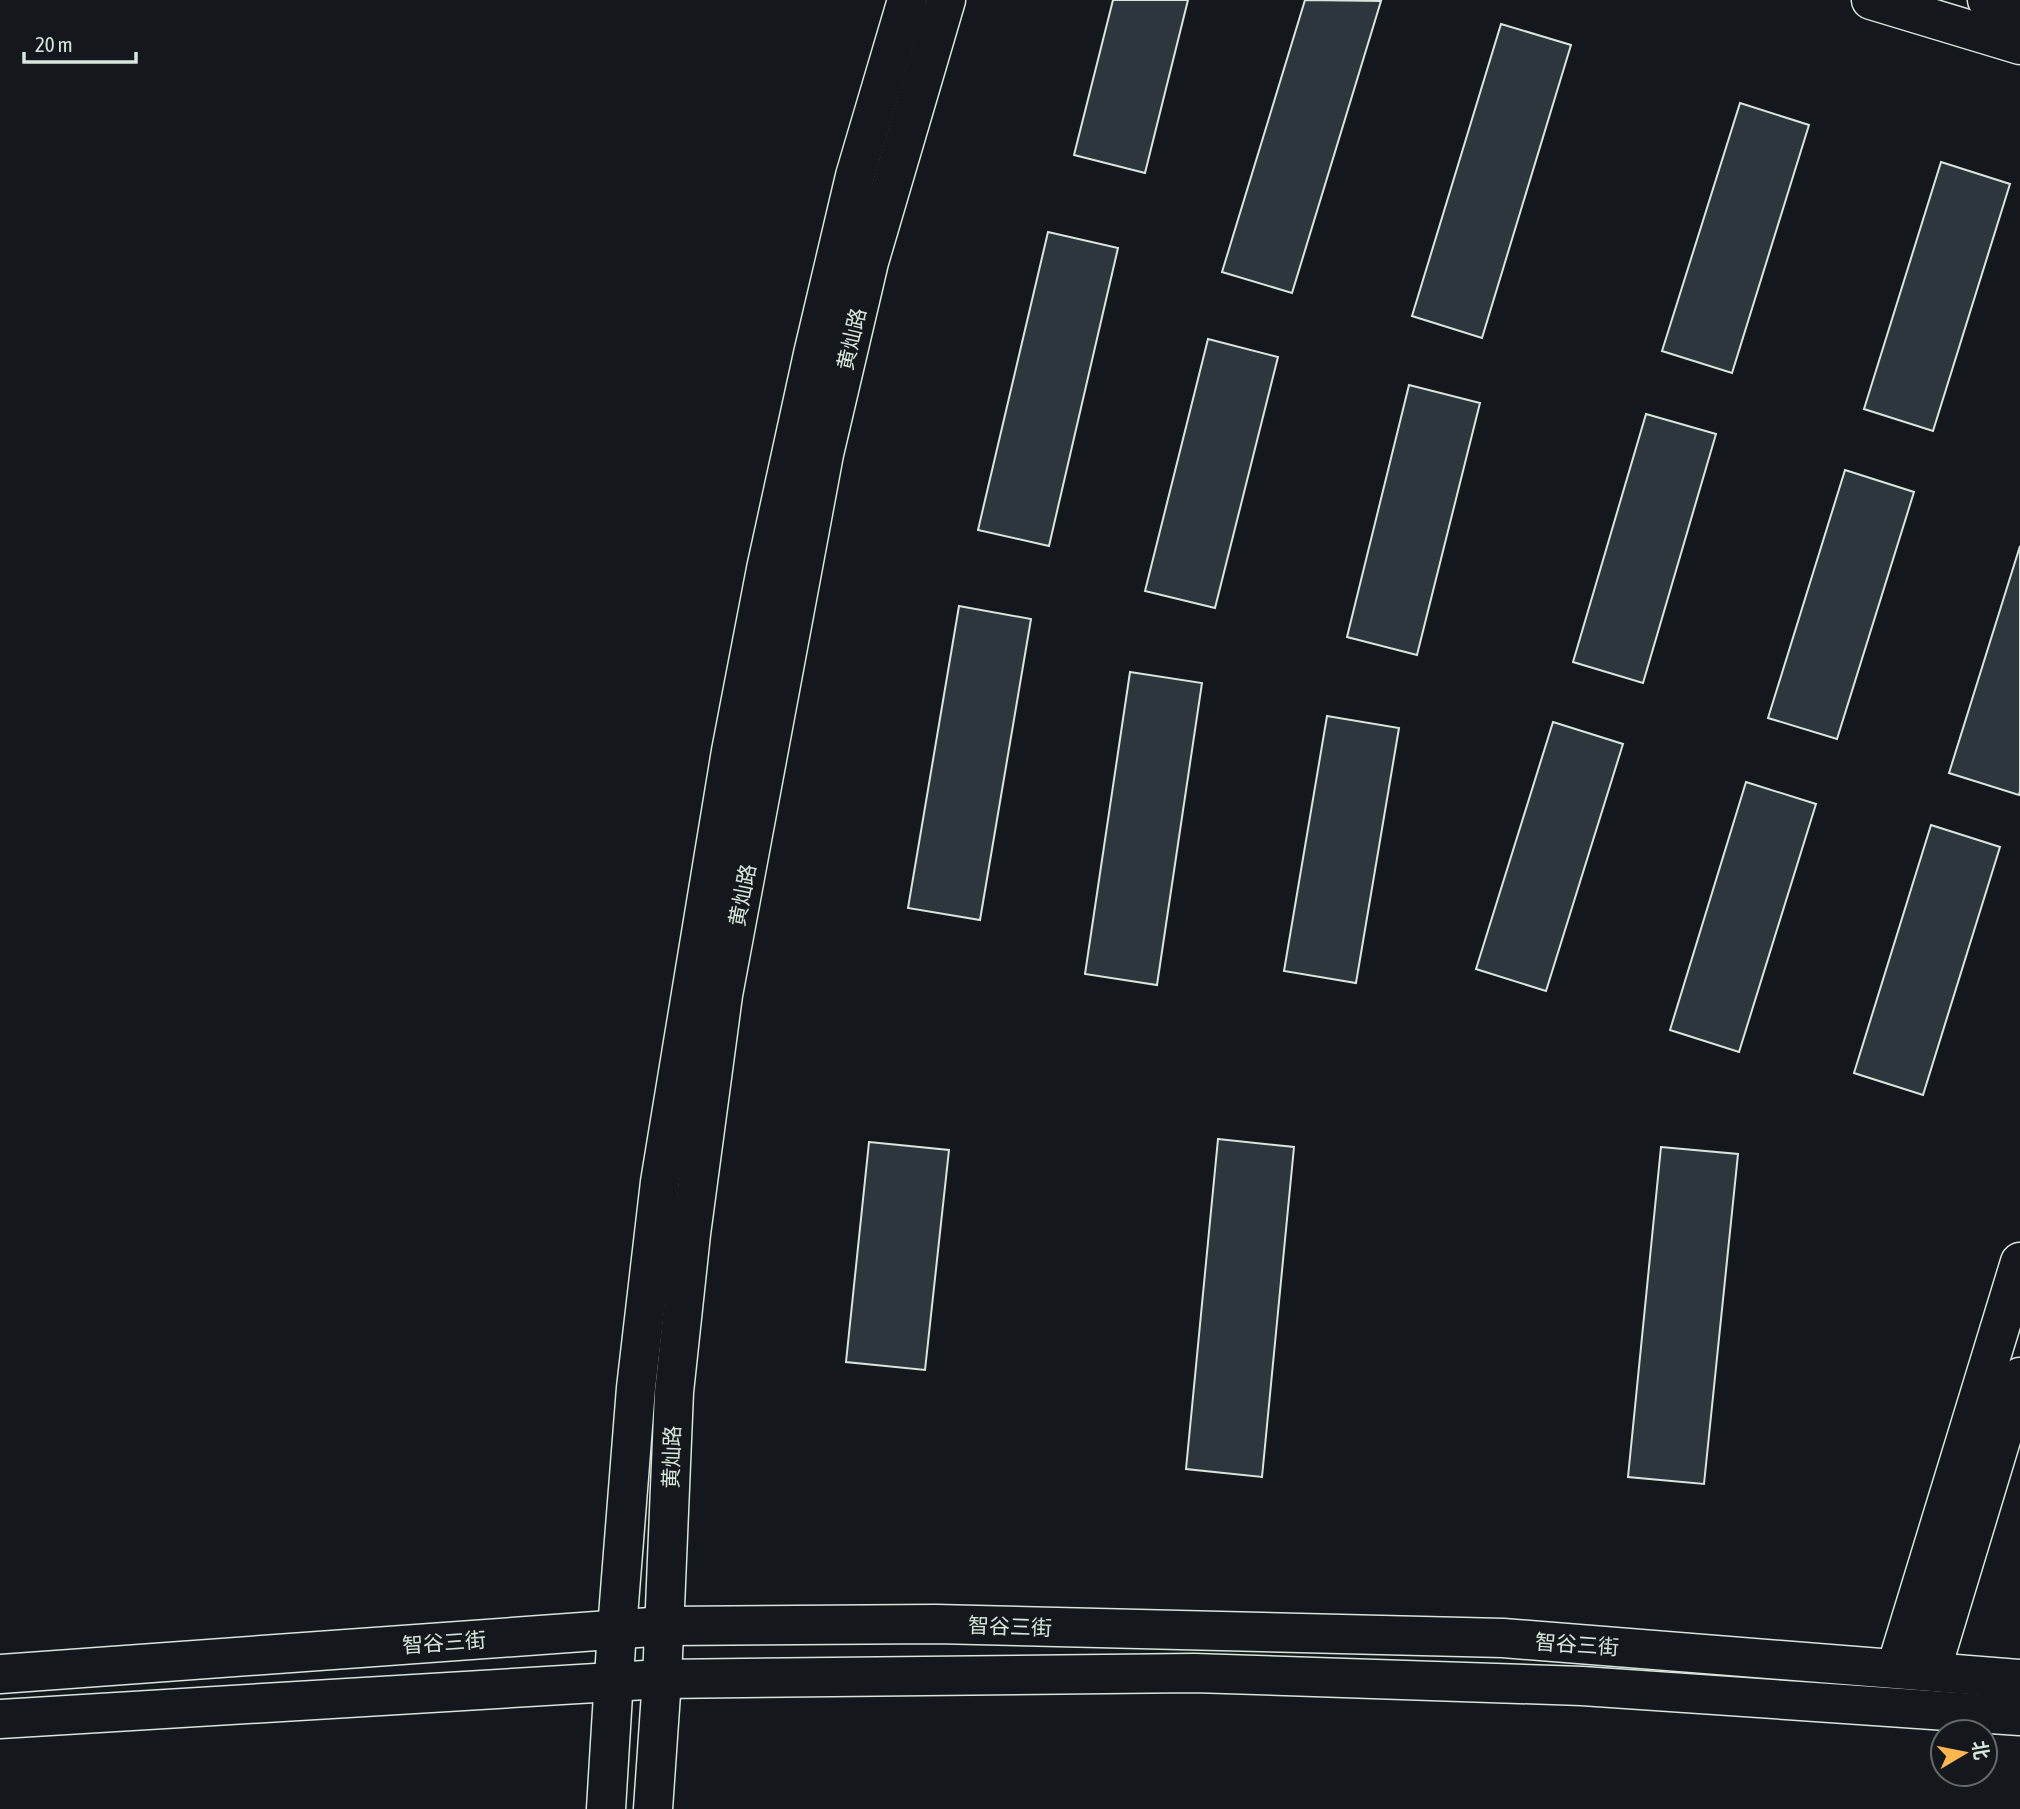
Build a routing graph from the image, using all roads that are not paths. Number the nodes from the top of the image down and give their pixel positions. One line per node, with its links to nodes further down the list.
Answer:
1 (907, 0): 10 (street, 黄灿路)
2 (946, 0): 9 (street, 黄灿路)
3 (1871, 0): 6 (street)
4 (1987, 0): 5 (street)
5 (2020, 10)
6 (2020, 45)
7 (2020, 1262): 11 (street)
8 (2020, 1377): 11 (street)
9 (664, 1626): 10 (street, 智谷三街); 11 (street, 智谷三街); 13 (street, 黄灿路)
10 (617, 1629): 12 (street, 智谷三街); 15 (street, 黄灿路)
11 (1914, 1669): 14 (street, 智谷三街)
12 (0, 1674)
13 (662, 1679): 15 (street, 智谷三街); 16 (street, 智谷三街); 19 (street, 黄灿路)
14 (2020, 1679)
15 (615, 1683): 17 (street, 智谷三街); 18 (street, 黄灿路)
16 (2020, 1716)
17 (0, 1719)
18 (606, 1809)
19 (653, 1809)

